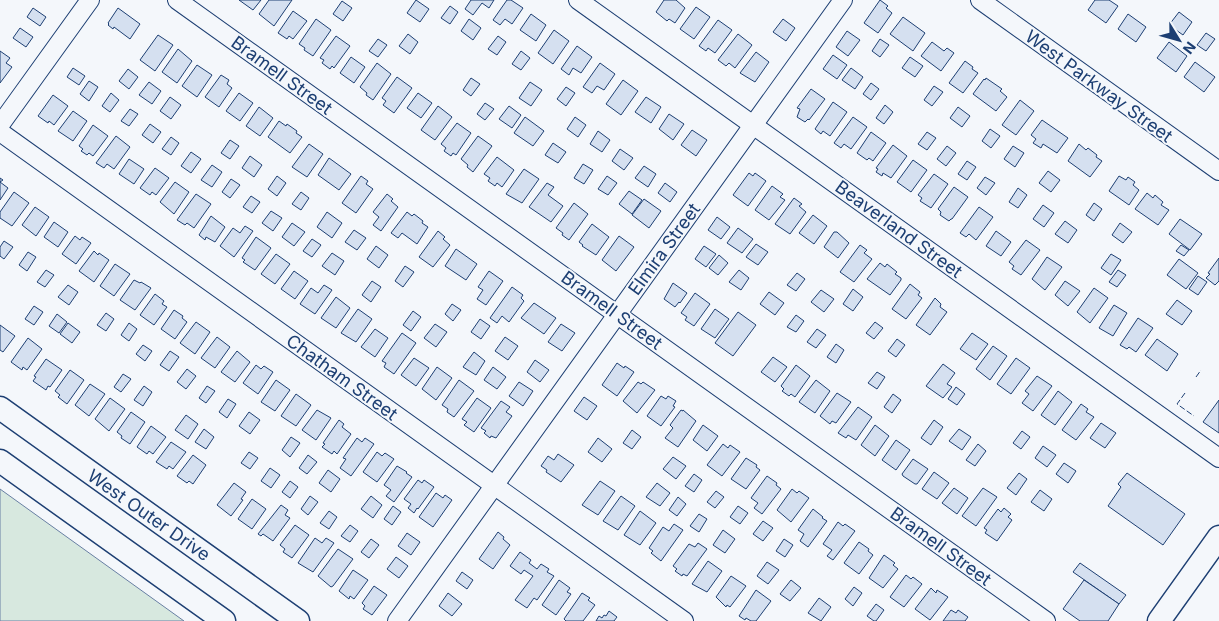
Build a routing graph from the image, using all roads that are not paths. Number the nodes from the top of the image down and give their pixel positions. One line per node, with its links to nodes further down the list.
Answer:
1 (90, 0): 6 (street)
2 (177, 0): 10 (street, Bramell Street)
3 (578, 0): 7 (street, Beaverland Street)
4 (843, 0): 7 (street, Elmira Street)
5 (980, 0): 9 (street, West Parkway Street)
6 (0, 125)
7 (753, 125): 10 (street, Elmira Street); 12 (street, Beaverland Street)
8 (0, 132): 14 (street, Chatham Street)
9 (1219, 171)
10 (617, 314): 14 (street, Elmira Street); 20 (street, Bramell Street)
11 (0, 408): 17 (main road, West Outer Drive)
12 (1219, 458)
13 (0, 460): 16 (main road)
14 (494, 486): 18 (street, Elmira Street); 19 (street, Chatham Street)
15 (1219, 537): 21 (main road)
16 (224, 621)
17 (298, 621)
18 (398, 621)
19 (684, 621)
20 (1046, 621)
21 (1159, 621)

